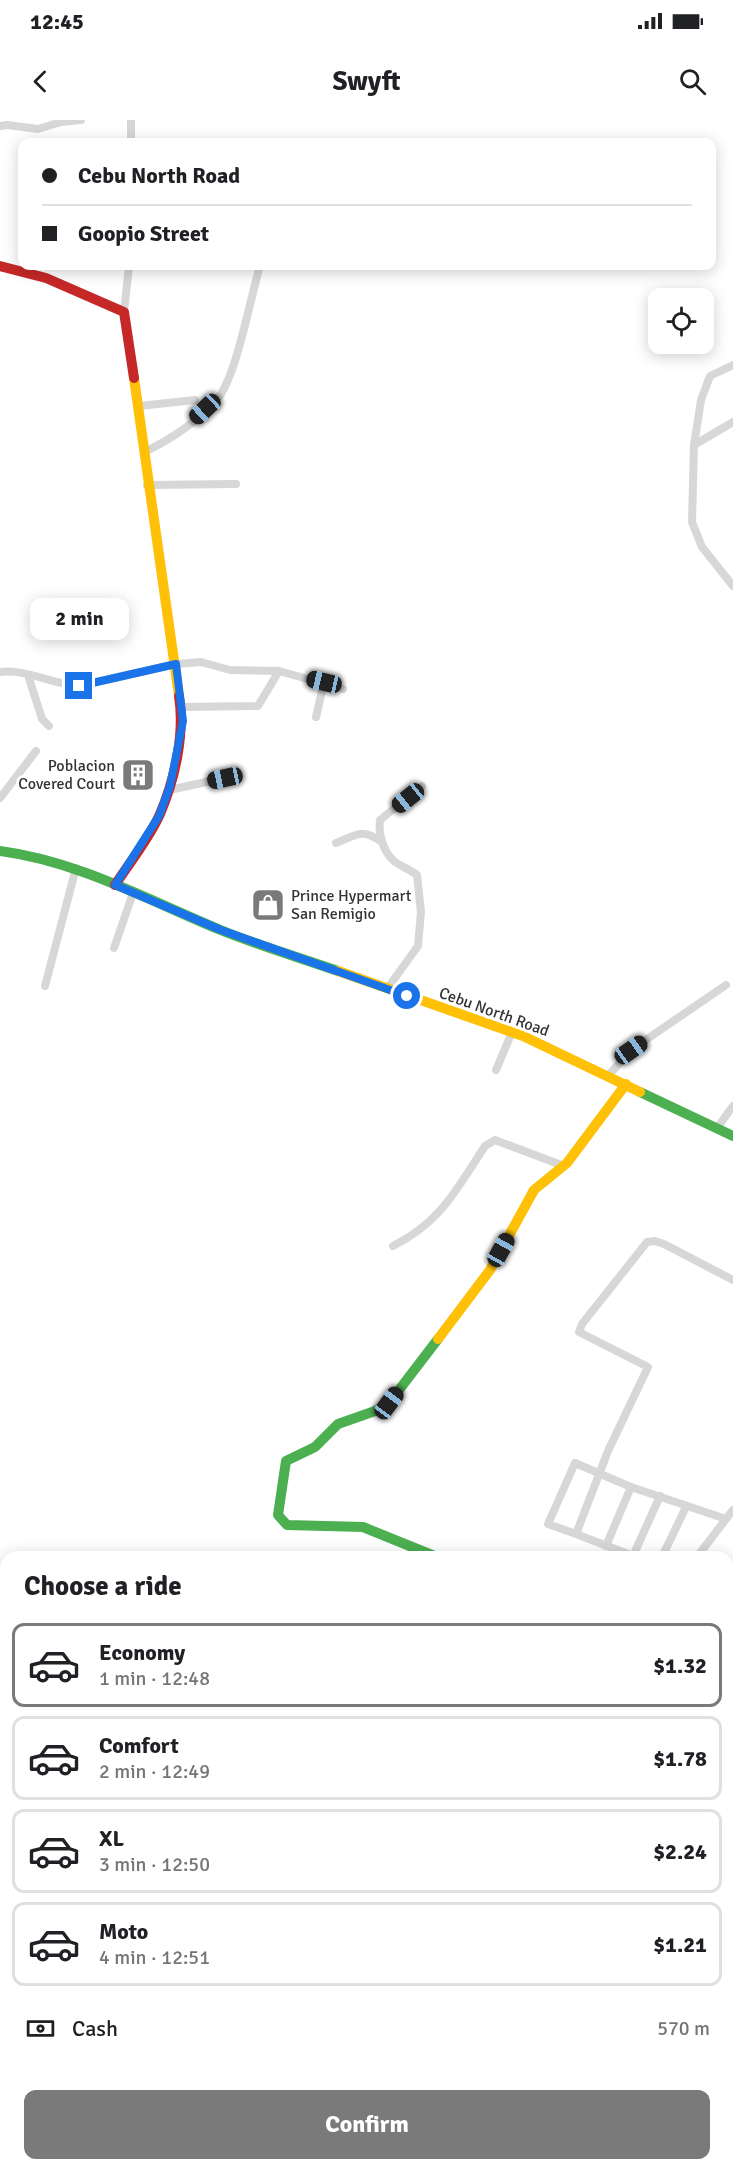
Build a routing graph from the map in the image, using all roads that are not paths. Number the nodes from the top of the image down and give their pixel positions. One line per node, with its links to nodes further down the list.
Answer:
1 (81, 120): 3 (street)
2 (131, 120): 4 (street)
3 (0, 126)
4 (131, 138)
5 (0, 266): 8 (main road)
6 (129, 270): 8 (street)
7 (259, 270): 14 (street)
8 (124, 312): 11 (main road)
9 (733, 364): 13 (street)
10 (195, 400): 11 (street)
11 (139, 406): 14 (main road)
12 (733, 422): 13 (street)
13 (694, 445): 17 (street)
14 (144, 452): 16 (main road)
15 (236, 484): 16 (street)
16 (147, 485): 18 (main road)
17 (733, 586)
18 (176, 664): 19 (street); 21 (street); 24 (main road)
19 (279, 671): 22 (street); 24 (street)
20 (0, 672): 21 (street)
21 (28, 675): 26 (street)
22 (324, 682): 23 (street); 25 (street)
23 (343, 689)
24 (182, 707): 30 (main road)
25 (316, 717)
26 (49, 726)
27 (36, 752): 31 (street)
28 (225, 778): 30 (street)
29 (422, 786): 32 (street)
30 (169, 790): 36 (main road)
31 (0, 798)
32 (382, 842): 33 (street); 41 (street)
33 (336, 843)
34 (0, 850): 35 (main road, Cebu North Road)
35 (76, 868): 36 (main road, Cebu North Road); 40 (street)
36 (115, 885): 37 (main road, Cebu North Road)
37 (133, 894): 38 (street); 41 (main road, Cebu North Road)
38 (114, 948)
39 (726, 985): 44 (street)
40 (45, 986)
41 (387, 989): 42 (main road, Cebu North Road)
42 (512, 1032): 43 (street); 44 (main road, Cebu North Road)
43 (496, 1070)
44 (608, 1076): 45 (main road, Cebu North Road)
45 (626, 1084): 47 (main road, Cebu North Road); 49 (main road)
46 (733, 1106): 47 (street)
47 (717, 1128): 48 (main road, Cebu North Road)
48 (733, 1136)
49 (564, 1166): 50 (street); 60 (main road)
50 (393, 1246)
51 (733, 1280): 52 (street)
52 (600, 1476): 53 (street); 58 (street); 58 (street)
53 (631, 1487): 54 (street); 59 (street)
54 (660, 1496): 55 (street); 62 (street)
55 (686, 1507): 57 (street); 63 (street)
56 (733, 1510): 57 (street)
57 (726, 1519): 64 (street)
58 (576, 1534): 59 (street)
59 (606, 1546): 61 (street)
60 (422, 1551)
61 (620, 1551)
62 (636, 1551)
63 (665, 1551)
64 (702, 1551)

